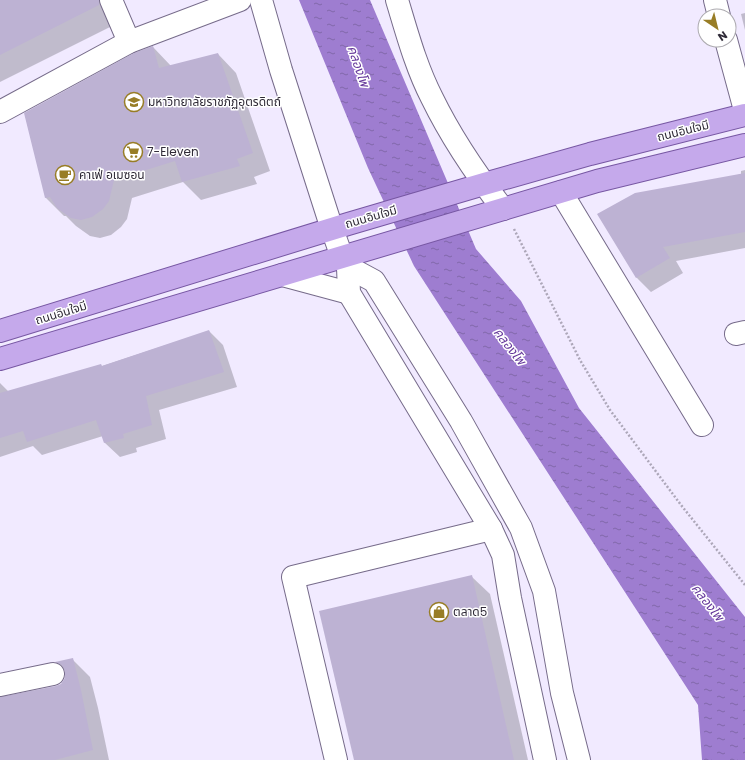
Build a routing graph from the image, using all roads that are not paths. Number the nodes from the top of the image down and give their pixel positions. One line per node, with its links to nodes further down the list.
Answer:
1 (111, 0): 5 (street)
2 (240, 0): 5 (street)
3 (261, 0): 14 (street)
4 (397, 0): 11 (street)
5 (129, 42): 8 (street)
6 (728, 48): 7 (street)
7 (745, 110)
8 (0, 112)
9 (745, 115): 11 (main road, ถนนอินใจมี)
10 (745, 145): 12 (main road)
11 (479, 185): 13 (street); 14 (main road, ถนนอินใจมี)
12 (561, 192): 13 (main road); 20 (street)
13 (495, 211): 15 (main road)
14 (340, 226): 15 (street); 18 (main road, ถนนอินใจมี)
15 (349, 259): 16 (main road); 17 (street); 26 (street)
16 (282, 275): 17 (street); 19 (main road)
17 (349, 293): 21 (street)
18 (0, 332)
19 (0, 359)
20 (702, 425)
21 (491, 529): 24 (street); 25 (street)
22 (53, 674): 23 (street)
23 (0, 685)
24 (336, 760)
25 (545, 760)
26 (579, 760)

